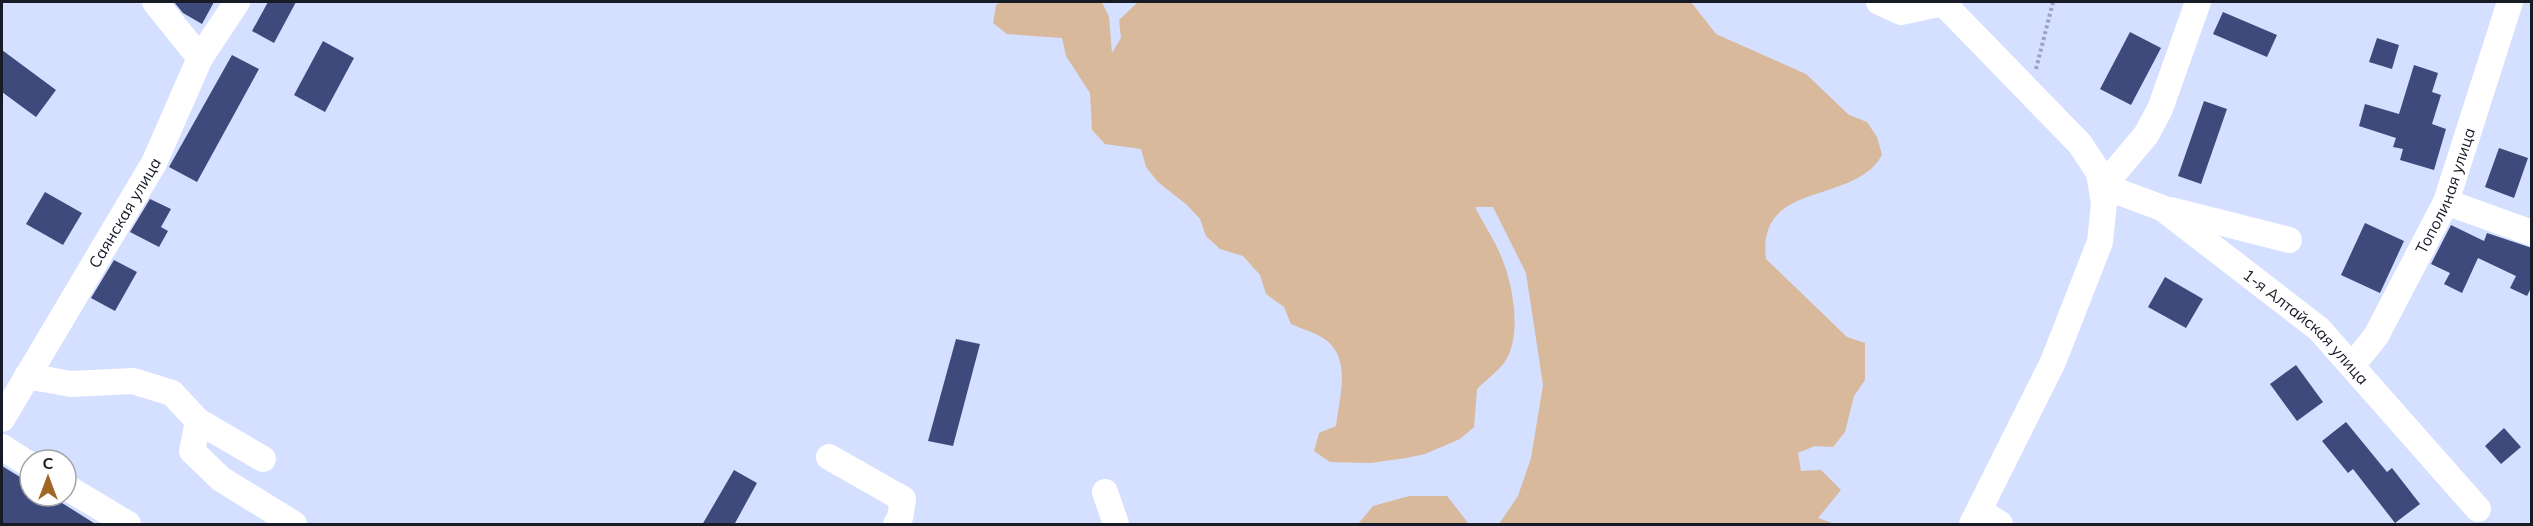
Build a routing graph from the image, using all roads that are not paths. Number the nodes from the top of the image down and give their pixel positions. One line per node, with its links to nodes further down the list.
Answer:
1 (155, 2): 7 (street)
2 (237, 2): 7 (street, Саянская улица)
3 (1879, 2): 4 (street)
4 (1943, 2): 8 (street)
5 (2198, 2): 8 (street)
6 (2510, 2): 9 (street, Тополиная улица)
7 (200, 58): 14 (street, Саянская улица)
8 (2103, 186): 10 (street, 1-я Алтайская улица); 24 (street)
9 (2446, 202): 11 (street); 13 (street, Тополиная улица)
10 (2162, 208): 12 (street); 13 (street, 1-я Алтайская улица)
11 (2532, 233)
12 (2289, 240)
13 (2352, 366): 23 (street, 1-я Алтайская улица)
14 (27, 376): 15 (street, Саянская улица); 16 (street)
15 (2, 419)
16 (198, 421): 20 (street); 26 (street)
17 (2, 447): 19 (street)
18 (830, 456): 27 (street)
19 (18, 457)
20 (262, 459)
21 (1105, 492): 28 (street)
22 (78, 494): 25 (street)
23 (2478, 509)
24 (1984, 520)
25 (128, 525)
26 (294, 525)
27 (896, 525)
28 (1116, 525)

